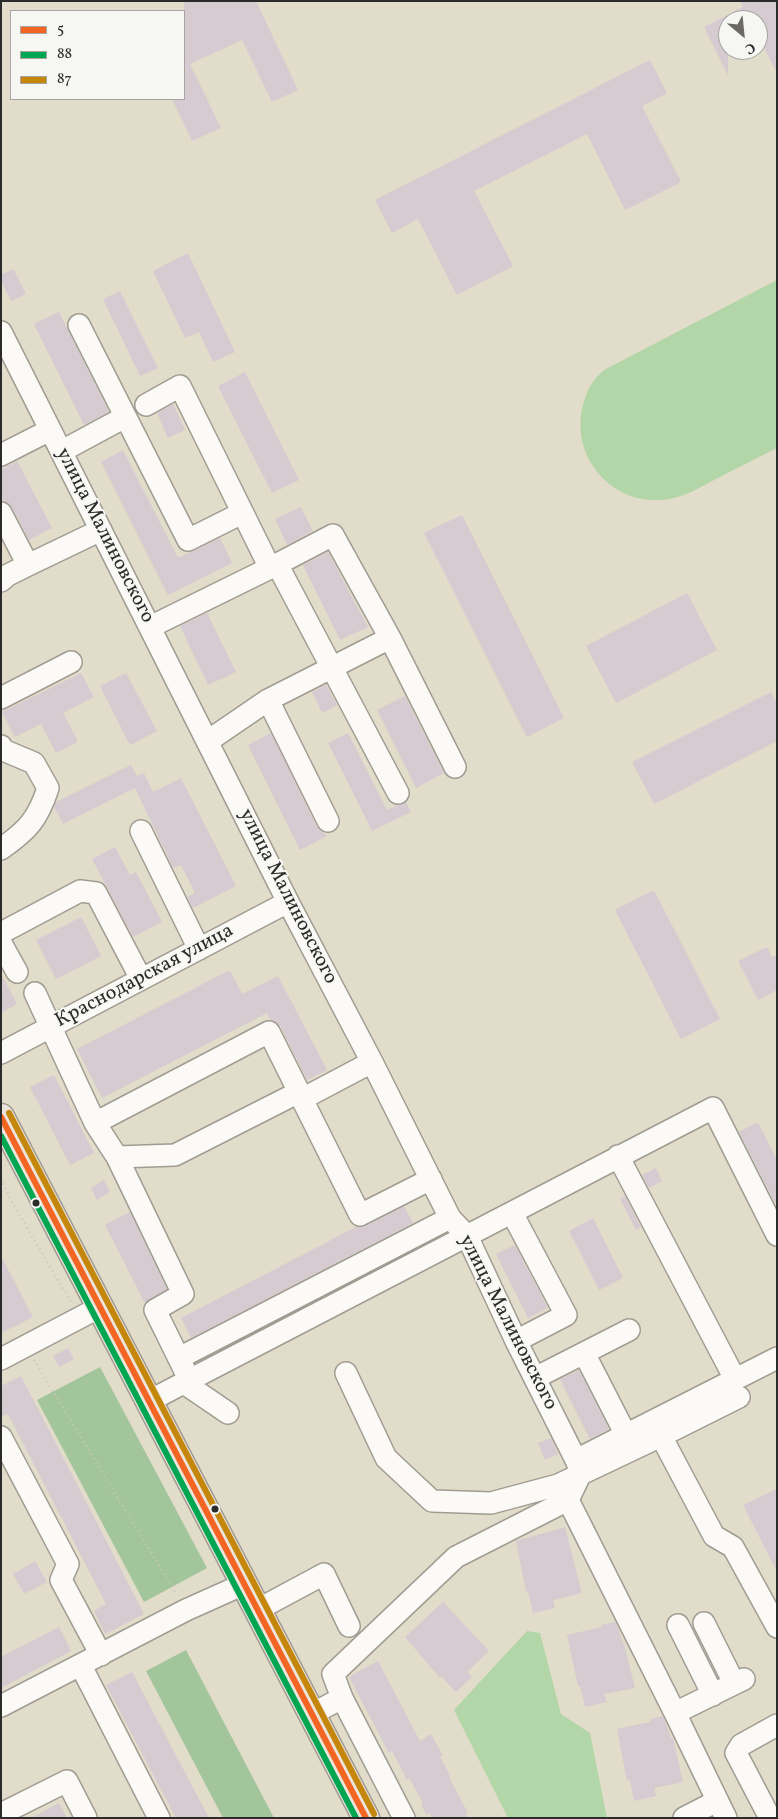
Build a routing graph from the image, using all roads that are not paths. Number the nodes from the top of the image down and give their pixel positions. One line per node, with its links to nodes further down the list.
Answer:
1 (79, 325): 4 (street)
2 (1, 332): 5 (street, улица Малиновского)
3 (146, 405): 9 (street)
4 (125, 417): 6 (street); 9 (street)
5 (50, 430): 6 (street, улица Малиновского); 7 (street)
6 (62, 451): 10 (street, улица Малиновского)
7 (1, 455)
8 (1, 513): 11 (street)
9 (242, 514): 12 (street)
10 (101, 530): 11 (street); 14 (street, улица Малиновского)
11 (28, 565): 13 (street)
12 (274, 566): 14 (street); 15 (street); 17 (street)
13 (1, 581)
14 (150, 627): 20 (street, улица Малиновского)
15 (390, 638): 17 (street); 22 (street)
16 (71, 662): 18 (street)
17 (332, 668): 19 (street); 23 (street)
18 (1, 698)
19 (268, 700): 20 (street); 24 (street)
20 (208, 741): 27 (street, улица Малиновского)
21 (1, 746): 26 (street)
22 (455, 767)
23 (398, 793)
24 (328, 821)
25 (141, 831): 30 (street)
26 (1, 849)
27 (288, 902): 30 (street, Краснодарская улица); 36 (street, улица Малиновского)
28 (1, 933): 32 (street)
29 (1, 943): 31 (street)
30 (199, 949): 32 (street, Краснодарская улица)
31 (17, 972)
32 (141, 979): 34 (street, Краснодарская улица)
33 (35, 993): 34 (street)
34 (51, 1027): 35 (street, Краснодарская улица); 39 (street)
35 (1, 1053)
36 (372, 1062): 37 (street); 42 (street, улица Малиновского)
37 (300, 1095): 39 (street); 41 (street); 42 (street)
38 (1, 1117): 47 (main road)
39 (95, 1123): 41 (street)
40 (618, 1156): 43 (street); 45 (street); 57 (street)
41 (116, 1157): 51 (street)
42 (431, 1179): 44 (street, улица Малиновского)
43 (512, 1213): 46 (street); 49 (street)
44 (450, 1218): 46 (street, улица Малиновского); 51 (street)
45 (777, 1235)
46 (467, 1236): 49 (street, улица Малиновского); 56 (street)
47 (90, 1313): 53 (street); 58 (main road)
48 (629, 1330): 50 (street)
49 (516, 1341): 55 (street, улица Малиновского)
50 (584, 1353): 55 (street); 60 (street)
51 (178, 1358): 56 (street)
52 (777, 1358): 57 (street)
53 (1, 1359)
54 (346, 1373): 63 (street)
55 (535, 1378): 63 (street, улица Малиновского)
56 (187, 1382): 58 (street); 59 (street)
57 (737, 1388): 60 (street); 61 (street)
58 (149, 1401): 65 (main road)
59 (228, 1413)
60 (626, 1435): 63 (street)
61 (661, 1436): 63 (street); 70 (street)
62 (1, 1437): 71 (street)
63 (578, 1467): 64 (street)
64 (568, 1500): 74 (street); 76 (street)
65 (244, 1584): 66 (main road); 71 (street)
66 (257, 1610): 69 (street); 77 (main road)
67 (704, 1623): 73 (street)
68 (678, 1625): 73 (street)
69 (349, 1626)
70 (777, 1627)
71 (101, 1655): 72 (street)
72 (81, 1666): 75 (street); 82 (street)
73 (713, 1694): 76 (street)
74 (342, 1698): 77 (street); 84 (street)
75 (1, 1706)
76 (676, 1713): 79 (street)
77 (312, 1714): 83 (main road)
78 (777, 1725): 86 (street)
79 (722, 1809): 85 (street)
80 (1, 1814): 81 (street)
81 (86, 1818)
82 (159, 1818)
83 (366, 1818)
84 (404, 1818)
85 (684, 1818)
86 (770, 1818)

